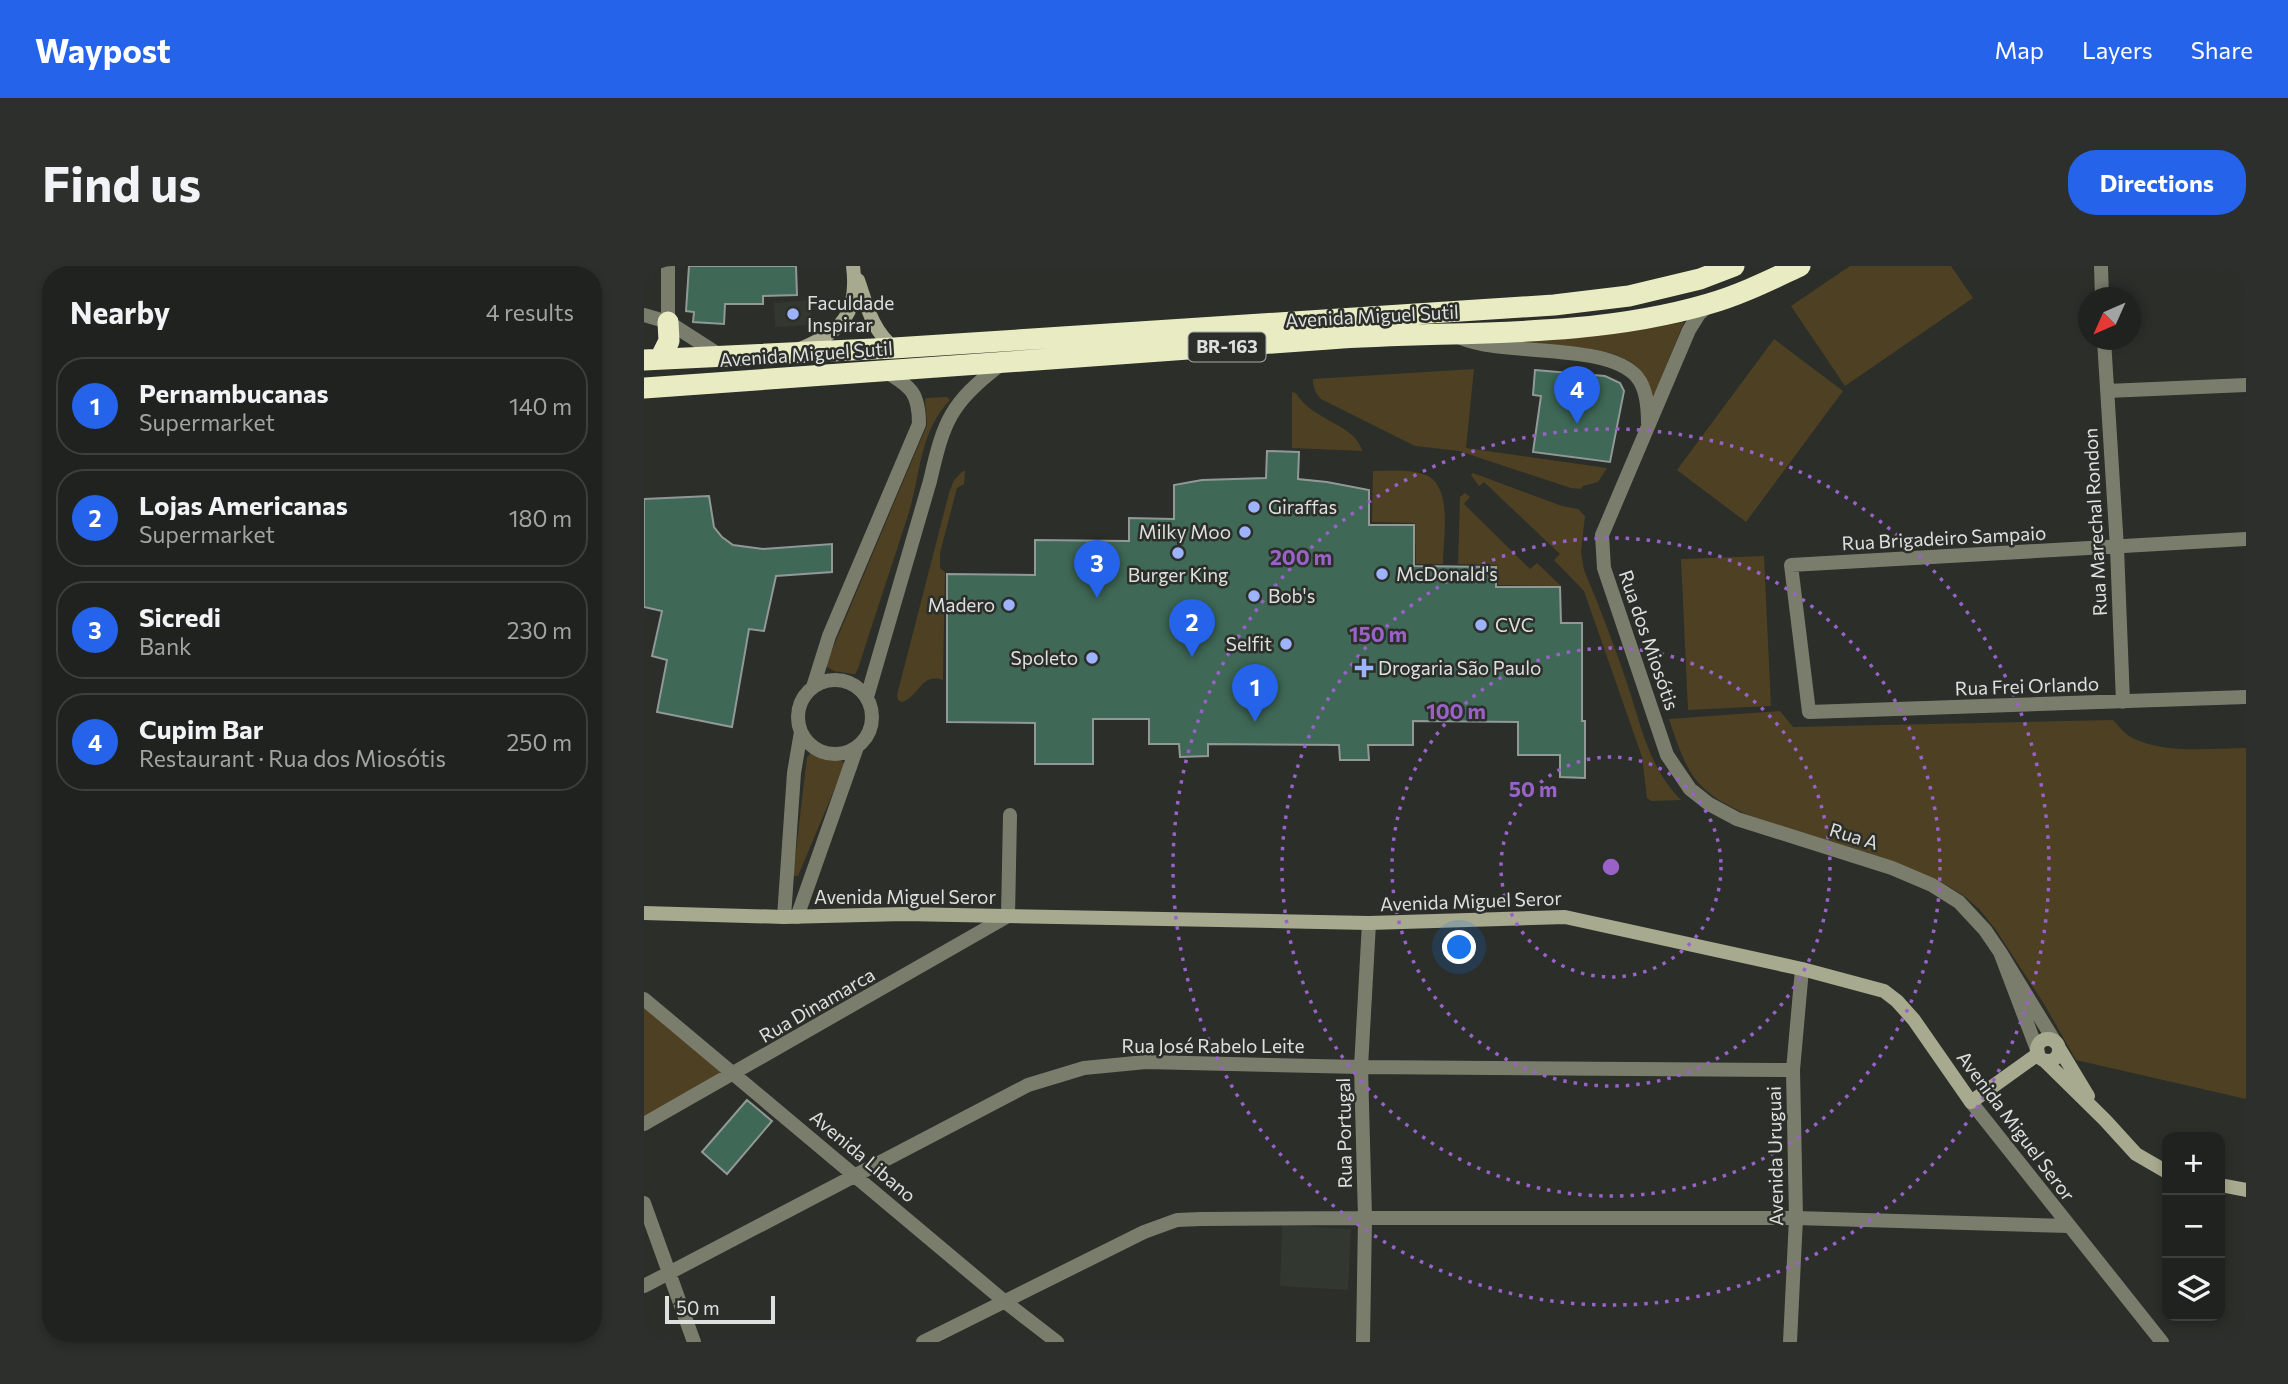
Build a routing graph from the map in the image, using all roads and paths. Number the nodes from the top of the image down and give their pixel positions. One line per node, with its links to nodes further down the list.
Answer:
1 (668, 266): 9 (street)
2 (853, 266): 11 (street); 13 (street)
3 (1734, 266): 11 (highway, Avenida Miguel Sutil / BR-163)
4 (1800, 266): 7 (highway, Avenida Miguel Sutil / BR-163)
5 (2101, 266): 6 (street)
6 (2102, 287)
7 (1711, 303): 10 (highway, Avenida Miguel Sutil / BR-163); 21 (street, Rua dos Miosótis)
8 (644, 315): 9 (street)
9 (667, 322): 14 (street); 15 (highway)
10 (1456, 335): 16 (highway, Avenida Miguel Sutil / BR-163); 21 (street, Rua dos Miosótis)
11 (894, 348): 13 (highway, Avenida Miguel Sutil / BR-163)
12 (2105, 350): 20 (street, Rua Marechal Rondon)
13 (786, 355): 14 (highway, Avenida Miguel Sutil / BR-163)
14 (721, 356): 15 (highway, Avenida Miguel Sutil / BR-163)
15 (652, 359)
16 (1000, 365): 17 (highway, Avenida Miguel Sutil / BR-163); 25 (street)
17 (886, 372): 19 (highway, Avenida Miguel Sutil / BR-163); 24 (street)
18 (2246, 385): 20 (street)
19 (644, 388)
20 (2107, 391): 23 (street, Rua Marechal Rondon)
21 (1648, 432): 31 (street, Rua dos Miosótis)
22 (2246, 539): 23 (street, Rua Brigadeiro Sampaio)
23 (2117, 548): 27 (street, Rua Marechal Rondon); 28 (street, Rua Brigadeiro Sampaio)
24 (813, 687): 25 (street); 29 (street)
25 (867, 697): 30 (street)
26 (2246, 697): 27 (street, Rua Frei Orlando)
27 (2123, 702): 28 (street, Rua Frei Orlando)
28 (1808, 712)
29 (801, 732): 30 (street); 35 (street)
30 (857, 747): 35 (street)
31 (1682, 780): 37 (street, Rua A)
32 (1010, 815): 34 (street)
33 (644, 912): 35 (street, Avenida Miguel Seror)
34 (1008, 916): 35 (street, Avenida Miguel Seror); 36 (street, Avenida Miguel Seror); 44 (street, Rua Dinamarca)
35 (790, 917)
36 (1369, 923): 38 (street, Avenida Miguel Seror); 42 (street, Rua Portugal)
37 (2000, 952): 40 (street, Rua A); 41 (street, Rua A)
38 (1802, 969): 43 (street, Avenida Uruguai); 45 (street, Avenida Miguel Seror)
39 (644, 999): 44 (street, Avenida Libano)
40 (2057, 1045): 41 (street); 46 (street, Rua A)
41 (2040, 1055): 45 (street); 46 (street, Rua A)
42 (1361, 1067): 43 (street, Rua José Rabelo Leite); 49 (street, Rua José Rabelo Leite); 53 (street, Rua Portugal)
43 (1793, 1070): 54 (street, Avenida Uruguai)
44 (735, 1074): 47 (street, Rua Dinamarca); 49 (street, Avenida Libano)
45 (1971, 1102): 55 (street, Avenida Miguel Seror)
46 (2105, 1119): 48 (street, Rua A)
47 (644, 1124)
48 (2162, 1168)
49 (857, 1176): 56 (street, Rua José Rabelo Leite); 58 (street, Avenida Libano)
50 (2225, 1186): 51 (street)
51 (2246, 1190)
52 (644, 1203): 56 (street)
53 (1365, 1217): 54 (street); 58 (street); 62 (street, Rua Portugal)
54 (1796, 1217): 55 (street); 63 (street, Avenida Uruguai)
55 (2069, 1226): 64 (street, Avenida Miguel Seror)
56 (669, 1273): 57 (street, Rua José Rabelo Leite); 59 (street)
57 (644, 1286)
58 (1004, 1301): 60 (street); 61 (street, Avenida Libano)
59 (694, 1342)
60 (923, 1342)
61 (1057, 1342)
62 (1363, 1342)
63 (1790, 1342)
64 (2162, 1342)

